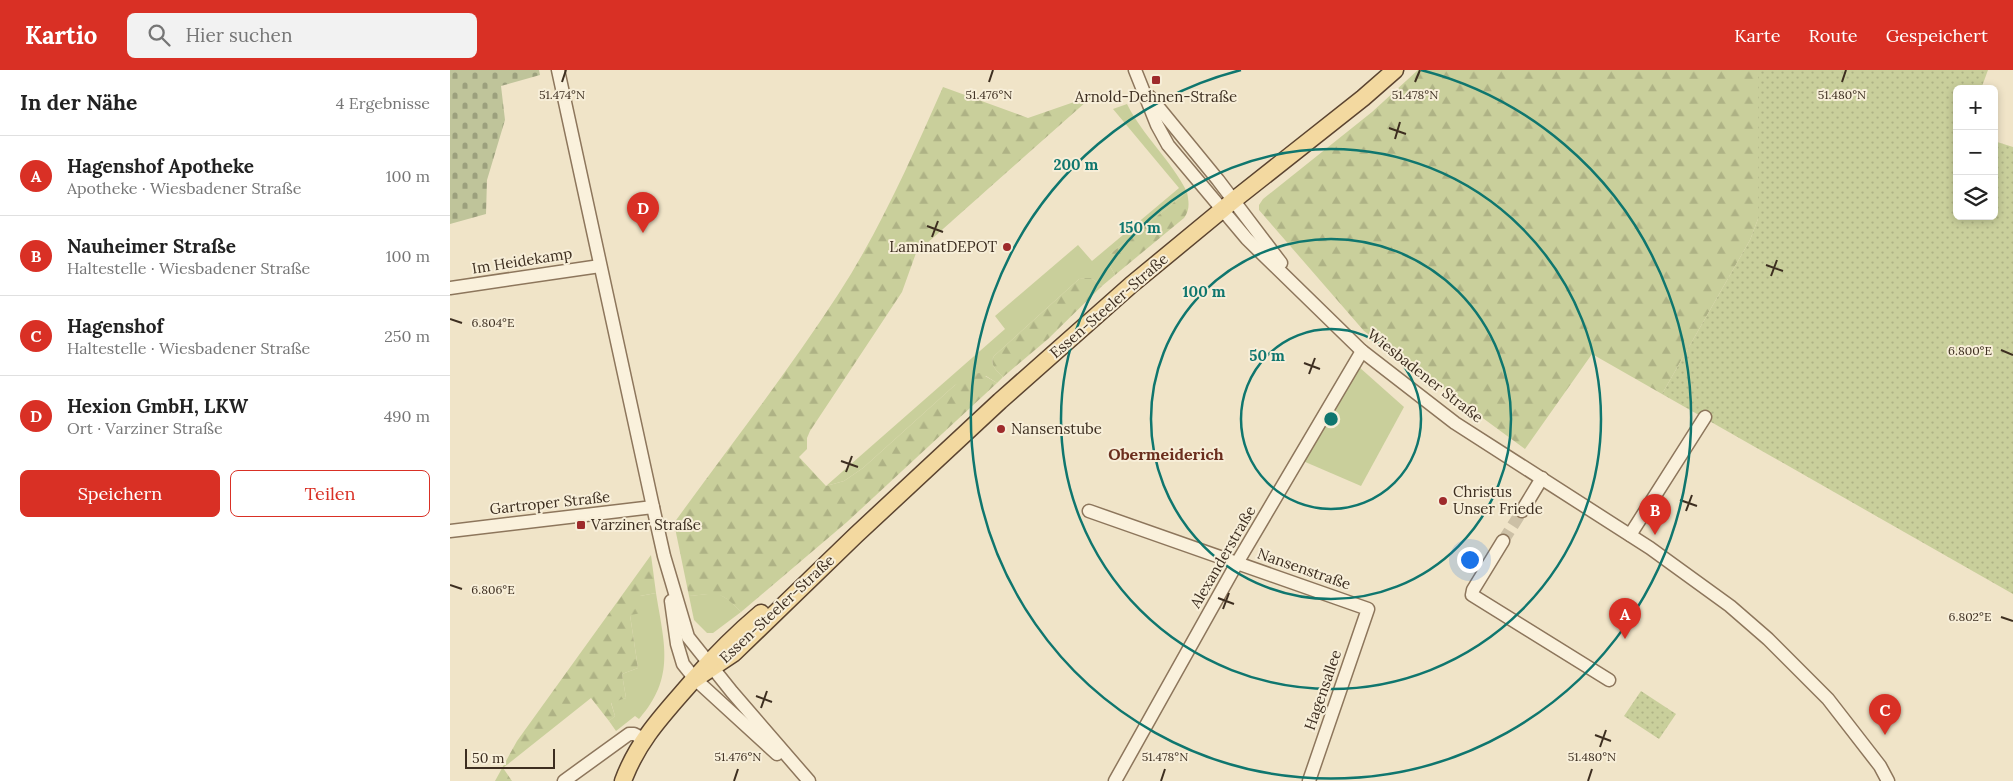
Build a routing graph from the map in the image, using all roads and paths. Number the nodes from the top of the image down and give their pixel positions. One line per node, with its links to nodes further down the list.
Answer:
1 (558, 70): 5 (street)
2 (1135, 70): 4 (street)
3 (1396, 70): 4 (main road, Essen-Steeler-Straße)
4 (1228, 205): 7 (street, Wiesbadener Straße); 19 (main road, Essen-Steeler-Straße)
5 (600, 266): 6 (street, Im Heidekamp); 10 (street)
6 (450, 288)
7 (1362, 351): 9 (street, Wiesbadener Straße); 17 (street, Alexanderstraße)
8 (1705, 417): 14 (street)
9 (1542, 478): 12 (street); 14 (street, Wiesbadener Straße)
10 (653, 507): 13 (street, Gartroper Straße); 16 (street)
11 (1089, 511): 17 (street, Nansenstraße)
12 (1522, 511)
13 (450, 531)
14 (1630, 535): 28 (street, Wiesbadener Straße)
15 (1503, 541): 21 (street)
16 (664, 556): 19 (street); 20 (street)
17 (1237, 563): 18 (street, Nansenstraße); 26 (street, Alexanderstraße)
18 (1368, 609): 27 (street, Hagensallee)
19 (710, 666): 20 (main road, Essen-Steeler-Straße); 25 (street)
20 (695, 679): 22 (main road, Essen-Steeler-Straße); 25 (street)
21 (1610, 680)
22 (644, 740): 23 (street); 24 (main road, Essen-Steeler-Straße)
23 (564, 781)
24 (624, 781)
25 (808, 781)
26 (1115, 781)
27 (1309, 781)
28 (1888, 781)

